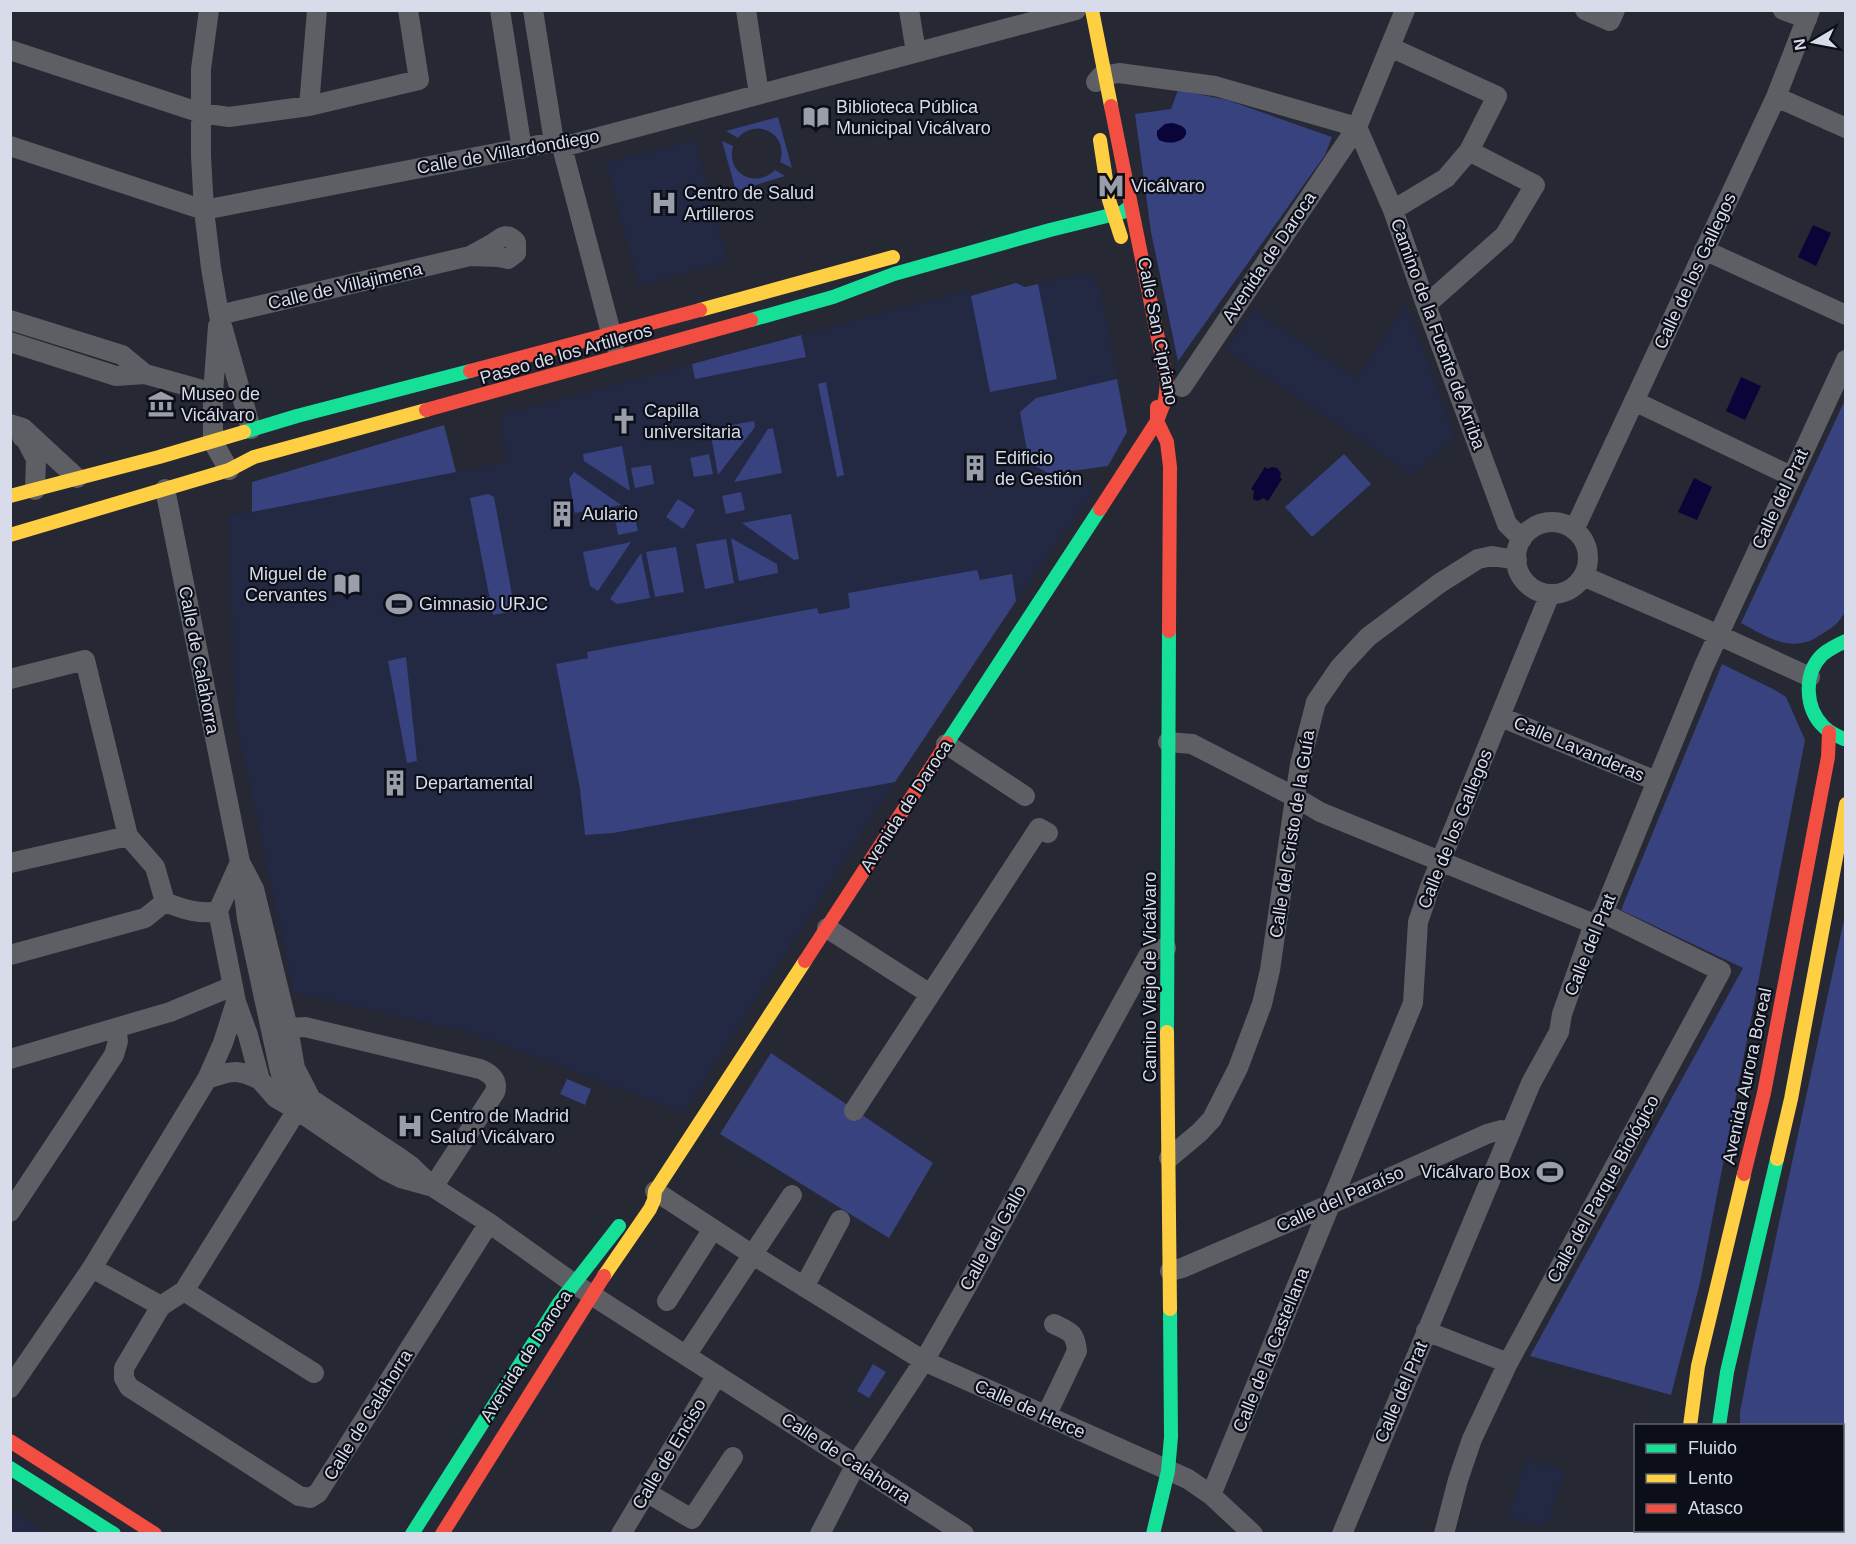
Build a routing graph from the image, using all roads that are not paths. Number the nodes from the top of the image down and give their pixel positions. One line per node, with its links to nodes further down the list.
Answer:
1 (317, 10): 21 (street)
2 (408, 10): 21 (street)
3 (500, 10): 27 (street)
4 (533, 10): 25 (street)
5 (746, 10): 19 (street)
6 (909, 10): 17 (street)
7 (1076, 10): 17 (street, Calle de Villardondiego)
8 (1091, 10): 18 (street, Calle San Cipriano)
9 (1405, 10): 15 (street, Avenida de Daroca)
10 (1585, 10): 11 (street)
11 (1616, 10)
12 (1784, 10): 14 (street)
13 (206, 11): 22 (street)
14 (1808, 15): 20 (street, Calle de los Gallegos)
15 (1390, 47): 23 (street, Avenida de Daroca); 28 (street)
16 (10, 50): 22 (street)
17 (916, 52): 19 (street, Calle de Villardondiego)
18 (1100, 80): 23 (street); 29 (street, Calle San Cipriano); 29 (street, Calle San Cipriano)
19 (759, 94): 25 (street, Calle de Villardondiego)
20 (1776, 97): 24 (street); 33 (street, Calle de los Gallegos)
21 (309, 106): 22 (street)
22 (201, 113): 30 (street)
23 (1357, 127): 31 (street, Camino de la Fuente de Arriba); 46 (street, Avenida de Daroca)
24 (1845, 128)
25 (558, 144): 27 (street, Calle de Villardondiego); 40 (street)
26 (10, 146): 30 (street, Calle de Villardondiego)
27 (522, 149): 30 (street, Calle de Villardondiego)
28 (1469, 151): 31 (street); 36 (street)
29 (1115, 207): 32 (street, Calle San Cipriano); 42 (street, Paseo de los Artilleros); 49 (street, Calle San Cipriano)
30 (204, 210): 37 (street)
31 (1393, 210): 36 (street, Camino de la Fuente de Arriba)
32 (1123, 247)
33 (1704, 250): 38 (street); 48 (street, Calle de los Gallegos)
34 (907, 254): 40 (street, Paseo de los Artilleros)
35 (470, 256): 37 (street, Calle de Villajimena)
36 (1426, 305): 63 (street, Camino de la Fuente de Arriba)
37 (219, 315): 47 (street); 51 (street)
38 (1845, 315)
39 (10, 320): 44 (street)
40 (609, 324): 42 (street); 51 (street, Paseo de los Artilleros)
41 (10, 342): 44 (street)
42 (618, 358): 54 (street, Paseo de los Artilleros)
43 (1845, 360): 57 (street, Calle del Prat)
44 (145, 374): 47 (street)
45 (1152, 384): 49 (street, Calle San Cipriano)
46 (1182, 387)
47 (213, 393): 53 (street)
48 (1634, 400): 57 (street); 61 (street, Calle de los Gallegos)
49 (1157, 421): 74 (street, Camino Viejo de Vicálvaro); 75 (street, Avenida de Daroca)
50 (10, 424): 58 (street)
51 (252, 429): 53 (street, Paseo de los Artilleros); 54 (street)
52 (10, 434): 59 (street)
53 (213, 441): 55 (street); 56 (street, Paseo de los Artilleros)
54 (254, 458): 55 (street, Paseo de los Artilleros)
55 (229, 470): 56 (street, Paseo de los Artilleros)
56 (162, 473): 58 (street, Paseo de los Artilleros); 62 (street, Paseo de los Artilleros); 83 (street, Calle de Calahorra)
57 (1791, 476): 67 (street, Calle del Prat)
58 (77, 478): 59 (street, Paseo de los Artilleros)
59 (34, 490): 60 (street, Paseo de los Artilleros)
60 (10, 496)
61 (1574, 530): 63 (street); 65 (street)
62 (10, 535)
63 (1522, 539): 64 (street)
64 (1517, 560): 66 (street); 78 (street, Calle del Cristo de la Guía)
65 (1583, 576): 66 (street); 67 (street)
66 (1550, 594): 71 (street, Calle de los Gallegos)
67 (1718, 634): 69 (street); 76 (street, Calle del Prat)
68 (1845, 641): 69 (street)
69 (1810, 677): 72 (street)
70 (10, 679): 81 (street)
71 (1501, 717): 76 (street, Calle Lavanderas); 82 (street, Calle de los Gallegos)
72 (1829, 732): 73 (street); 129 (street, Avenida Aurora Boreal)
73 (1845, 740)
74 (1168, 742): 78 (street, Calle del Parque Biológico); 89 (street, Camino Viejo de Vicálvaro)
75 (946, 744): 77 (street); 88 (street, Avenida de Daroca)
76 (1656, 781): 87 (street, Calle del Prat)
77 (1024, 796)
78 (1295, 796): 82 (street, Calle del Parque Biológico); 101 (street, Calle del Cristo de la Guía)
79 (1845, 804): 130 (street)
80 (1048, 833): 91 (street)
81 (128, 836): 84 (street); 85 (street)
82 (1442, 861): 87 (street, Calle del Parque Biológico); 105 (street, Calle de los Gallegos)
83 (240, 862): 86 (street); 93 (street, Calle de Calahorra); 98 (street, Calle de Calahorra)
84 (10, 863)
85 (165, 902): 86 (street); 90 (street)
86 (218, 911): 92 (street)
87 (1599, 918): 100 (street, Calle del Prat); 124 (street, Calle del Parque Biológico)
88 (826, 928): 91 (street); 104 (street, Avenida de Daroca)
89 (1166, 948): 101 (street, Camino Viejo de Vicálvaro); 123 (street, Calle del Gallo)
90 (10, 955)
91 (930, 993): 99 (street)
92 (235, 994): 94 (street); 96 (street); 97 (street)
93 (288, 1028): 102 (street, Calle de Calahorra); 102 (street)
94 (116, 1029): 95 (street); 106 (street)
95 (10, 1059)
96 (207, 1079): 97 (street, Calle de Calahorra); 112 (street)
97 (260, 1080): 98 (street, Calle de Calahorra)
98 (297, 1110): 102 (street, Calle de Calahorra); 116 (street, Calle de Calahorra)
99 (854, 1111)
100 (1510, 1133): 105 (street, Calle del Paraíso); 121 (street, Calle del Prat)
101 (1169, 1158): 113 (street, Camino Viejo de Vicálvaro)
102 (433, 1187): 109 (street, Calle de Calahorra)
103 (792, 1195): 111 (street)
104 (647, 1196): 110 (street, Calle de Herce); 117 (street, Avenida de Daroca)
105 (1331, 1204): 113 (street, Calle del Paraíso); 137 (street, Calle de la Castellana)
106 (10, 1212)
107 (624, 1220): 114 (street, Avenida de Daroca)
108 (840, 1220): 115 (street)
109 (489, 1222): 114 (street, Calle de Calahorra); 119 (street, Calle de Calahorra)
110 (713, 1229): 111 (street, Calle de Herce); 118 (street)
111 (753, 1255): 115 (street, Calle de Herce); 122 (street)
112 (92, 1268): 119 (street); 127 (street)
113 (1170, 1271): 135 (street, Camino Viejo de Vicálvaro)
114 (573, 1283): 117 (street, Calle de Calahorra); 141 (street, Avenida de Daroca)
115 (804, 1287): 123 (street, Calle de Herce)
116 (184, 1291): 119 (street, Calle de Calahorra); 125 (street)
117 (592, 1294): 122 (street, Calle de Calahorra); 142 (street, Avenida de Daroca)
118 (667, 1301)
119 (161, 1306)
120 (1054, 1324): 128 (street)
121 (1426, 1331): 124 (street); 148 (street, Calle del Prat)
122 (687, 1354): 126 (street, Calle de Calahorra)
123 (924, 1361): 128 (street, Calle de Herce); 133 (street, Calle del Gallo)
124 (1508, 1363): 149 (street, Calle del Parque Biológico)
125 (314, 1373)
126 (717, 1375): 133 (street, Calle de Calahorra); 136 (street, Calle de Enciso)
127 (10, 1388)
128 (1046, 1416): 135 (street, Calle de Herce)
129 (1690, 1424)
130 (1719, 1424)
131 (10, 1441): 140 (street)
132 (733, 1458): 136 (street)
133 (856, 1464): 138 (street, Calle de Calahorra); 144 (street, Calle del Gallo)
134 (10, 1468): 139 (street)
135 (1168, 1471): 137 (street, Calle de Herce); 146 (street, Camino Viejo de Vicálvaro)
136 (646, 1492): 143 (street, Calle de Enciso)
137 (1211, 1495): 147 (street, Calle de Herce)
138 (938, 1526): 145 (street, Calle de Calahorra)
139 (114, 1533)
140 (155, 1533)
141 (412, 1533)
142 (442, 1533)
143 (621, 1533)
144 (820, 1533)
145 (964, 1533)
146 (1153, 1533)
147 (1253, 1533)
148 (1342, 1533)
149 (1444, 1533)

